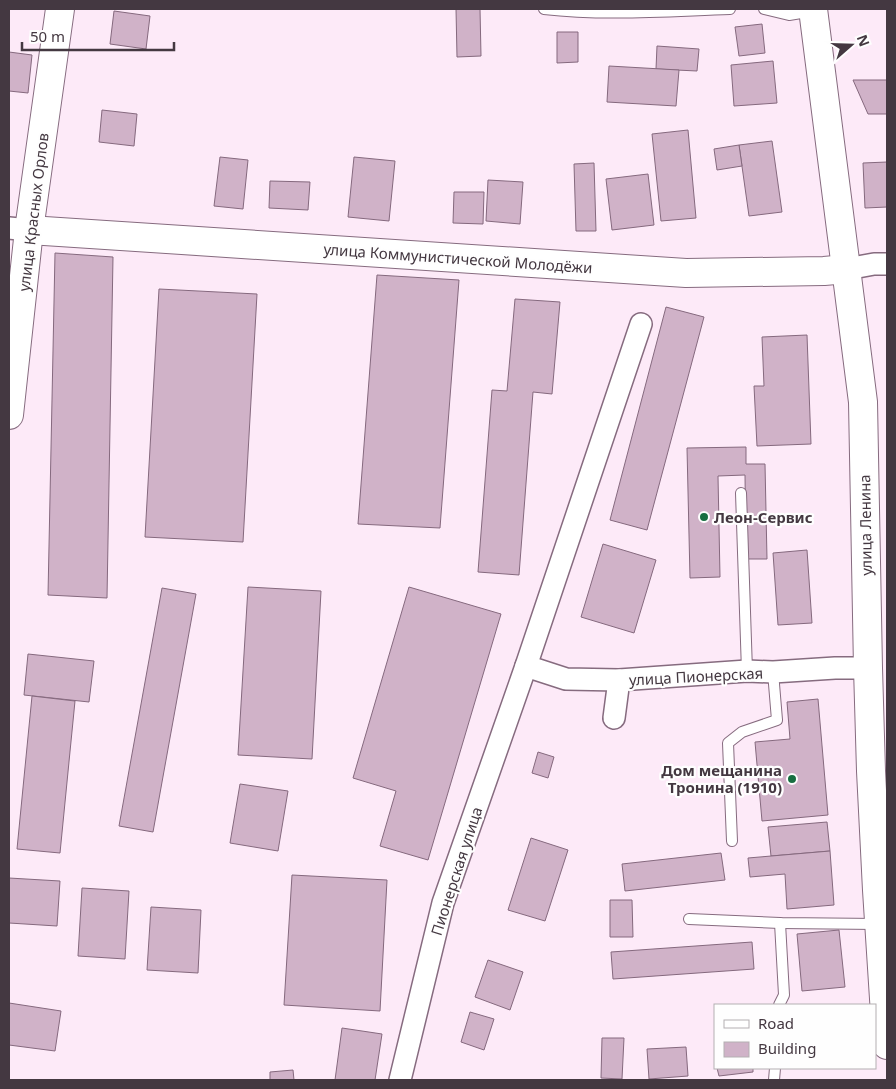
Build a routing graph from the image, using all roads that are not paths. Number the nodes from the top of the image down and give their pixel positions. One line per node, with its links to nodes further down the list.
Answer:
1 (60, 9): 6 (street, улица Красных Орлов)
2 (544, 9): 3 (lane)
3 (730, 9)
4 (764, 9): 5 (lane)
5 (817, 9): 8 (street, улица Ленина)
6 (19, 229): 8 (street, улица Коммунистической Молодёжи); 10 (street, улица Красных Орлов)
7 (887, 264): 8 (street, улица Коммунистической Молодёжи)
8 (847, 269): 13 (street, улица Ленина)
9 (641, 324): 12 (street, Пионерская улица)
10 (9, 415)
11 (741, 493): 14 (lane)
12 (526, 666): 16 (street, улица Пионерская); 25 (street, Пионерская улица)
13 (868, 668): 15 (street, улица Пионерская); 19 (street, улица Ленина)
14 (747, 671): 15 (street, улица Пионерская); 16 (street, улица Пионерская)
15 (773, 672): 18 (lane)
16 (619, 680): 17 (street)
17 (614, 718)
18 (732, 841)
19 (882, 889): 22 (street, улица Ленина)
20 (690, 919): 21 (lane)
21 (780, 924): 22 (lane); 23 (lane)
22 (879, 924): 24 (street, улица Ленина)
23 (780, 1004)
24 (887, 1045)
25 (400, 1080)

